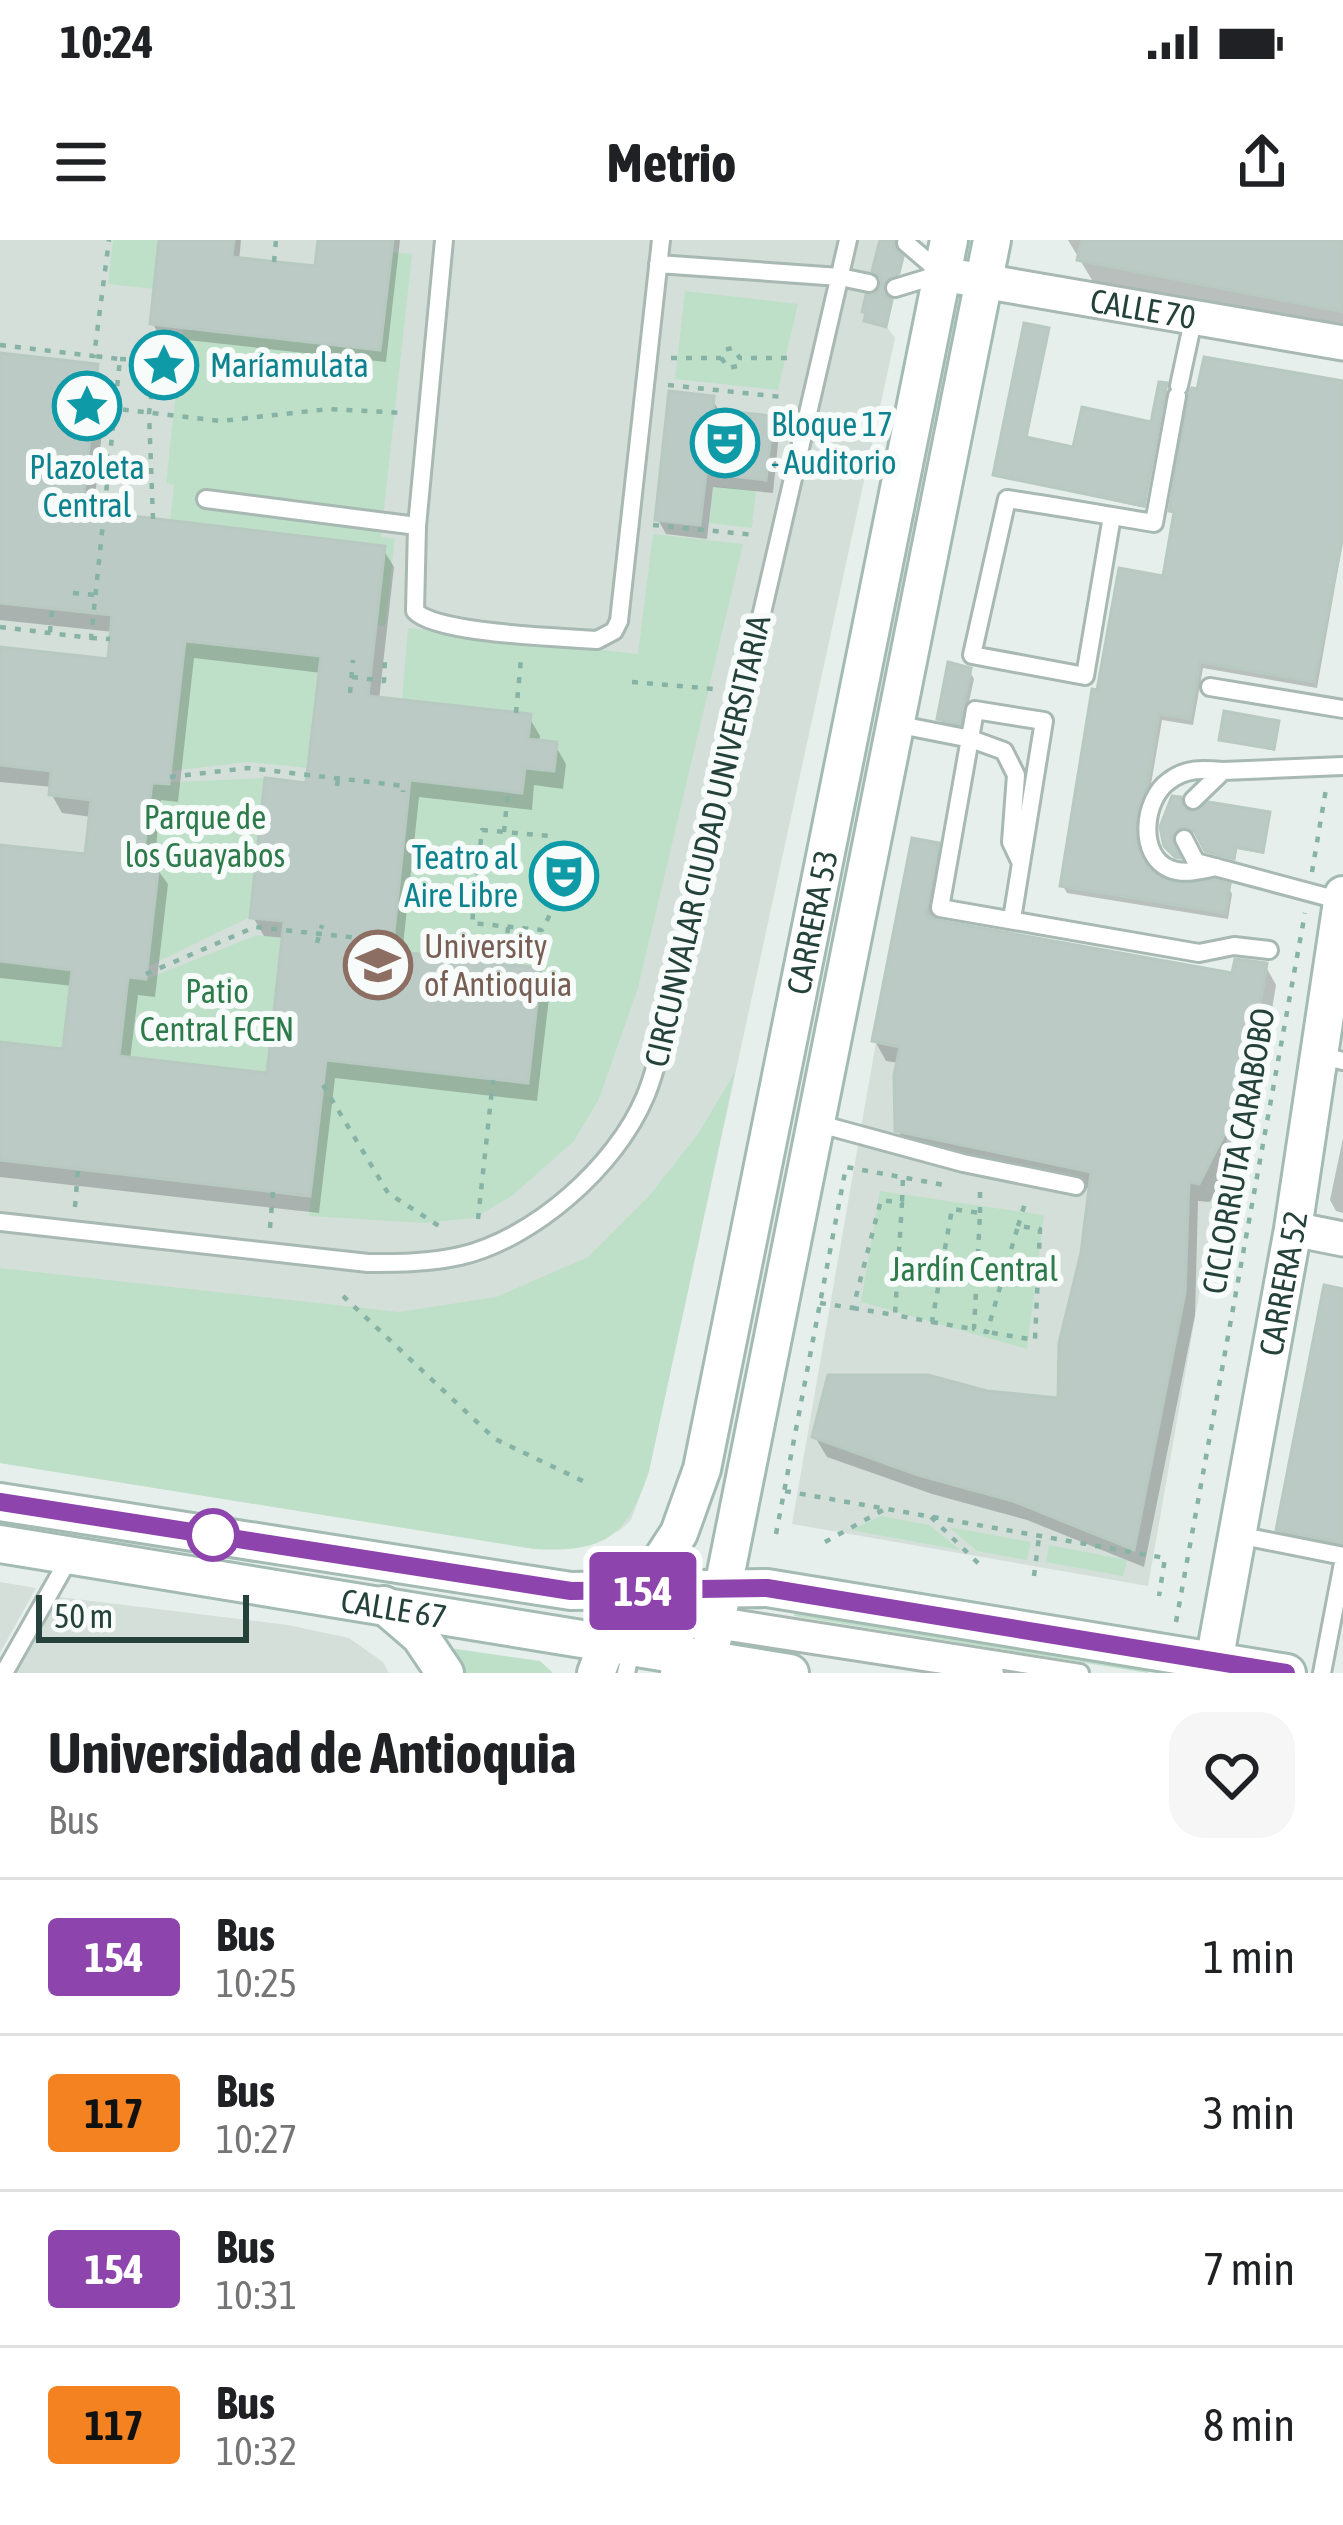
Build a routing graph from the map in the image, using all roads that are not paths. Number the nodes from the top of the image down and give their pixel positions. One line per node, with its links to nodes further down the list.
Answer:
1 (444, 240): 16 (lane)
2 (661, 240): 7 (lane)
3 (848, 240): 8 (lane, CIRCUNVALAR CIUDAD UNIVERSITARIA)
4 (992, 240): 10 (main road, CARRERA 53)
5 (906, 243): 6 (lane)
6 (945, 257): 10 (street, CALLE 70); 11 (lane); 41 (main road, CARRERA 53)
7 (658, 265): 8 (lane); 16 (lane)
8 (840, 277): 9 (lane); 33 (lane, CIRCUNVALAR CIUDAD UNIVERSITARIA)
9 (869, 283)
10 (982, 283): 12 (street, CALLE 70); 19 (main road, CARRERA 53)
11 (896, 288)
12 (1194, 315): 13 (street, CALLE 70); 15 (lane)
13 (1343, 343)
14 (206, 499): 16 (lane)
15 (1112, 516): 15 (lane)
16 (417, 526)
17 (1210, 687): 18 (lane)
18 (1343, 709)
19 (894, 724): 20 (lane); 31 (main road, CARRERA 53)
20 (970, 739): 25 (lane); 25 (lane); 28 (lane)
21 (1337, 766): 22 (lane)
22 (1223, 771): 23 (lane); 26 (lane)
23 (1193, 800)
24 (1184, 839): 26 (lane)
25 (1021, 863): 28 (lane)
26 (1216, 867): 27 (lane)
27 (1331, 896): 30 (main road, CARRERA 52)
28 (1012, 919): 29 (lane)
29 (1269, 950)
30 (1331, 1058): 34 (main road, CARRERA 52)
31 (814, 1123): 32 (lane); 43 (main road, CARRERA 53)
32 (1076, 1186)
33 (0, 1222)
34 (1293, 1229): 35 (street); 37 (main road, CARRERA 52)
35 (1343, 1239)
36 (0, 1502): 41 (main road, CALLE 67)
37 (1238, 1535): 40 (lane); 45 (main road, CARRERA 52)
38 (0, 1544): 39 (main road, CALLE 67)
39 (71, 1555): 42 (main road, CALLE 67); 46 (lane)
40 (1343, 1560): 52 (lane)
41 (642, 1591): 43 (main road, CALLE 67); 44 (main road, CARRERA 53)
42 (381, 1604): 44 (main road, CALLE 67); 47 (main road)
43 (702, 1641): 44 (main road, CALLE 67); 44 (lane); 45 (main road, CALLE 67); 48 (main road, CALLE 67); 49 (lane); 50 (lane)
44 (616, 1658)
45 (1213, 1667): 51 (main road, CALLE 67)
46 (4, 1673)
47 (446, 1673)
48 (790, 1673)
49 (995, 1673)
50 (1080, 1673)
51 (1287, 1673)
52 (1322, 1673)

